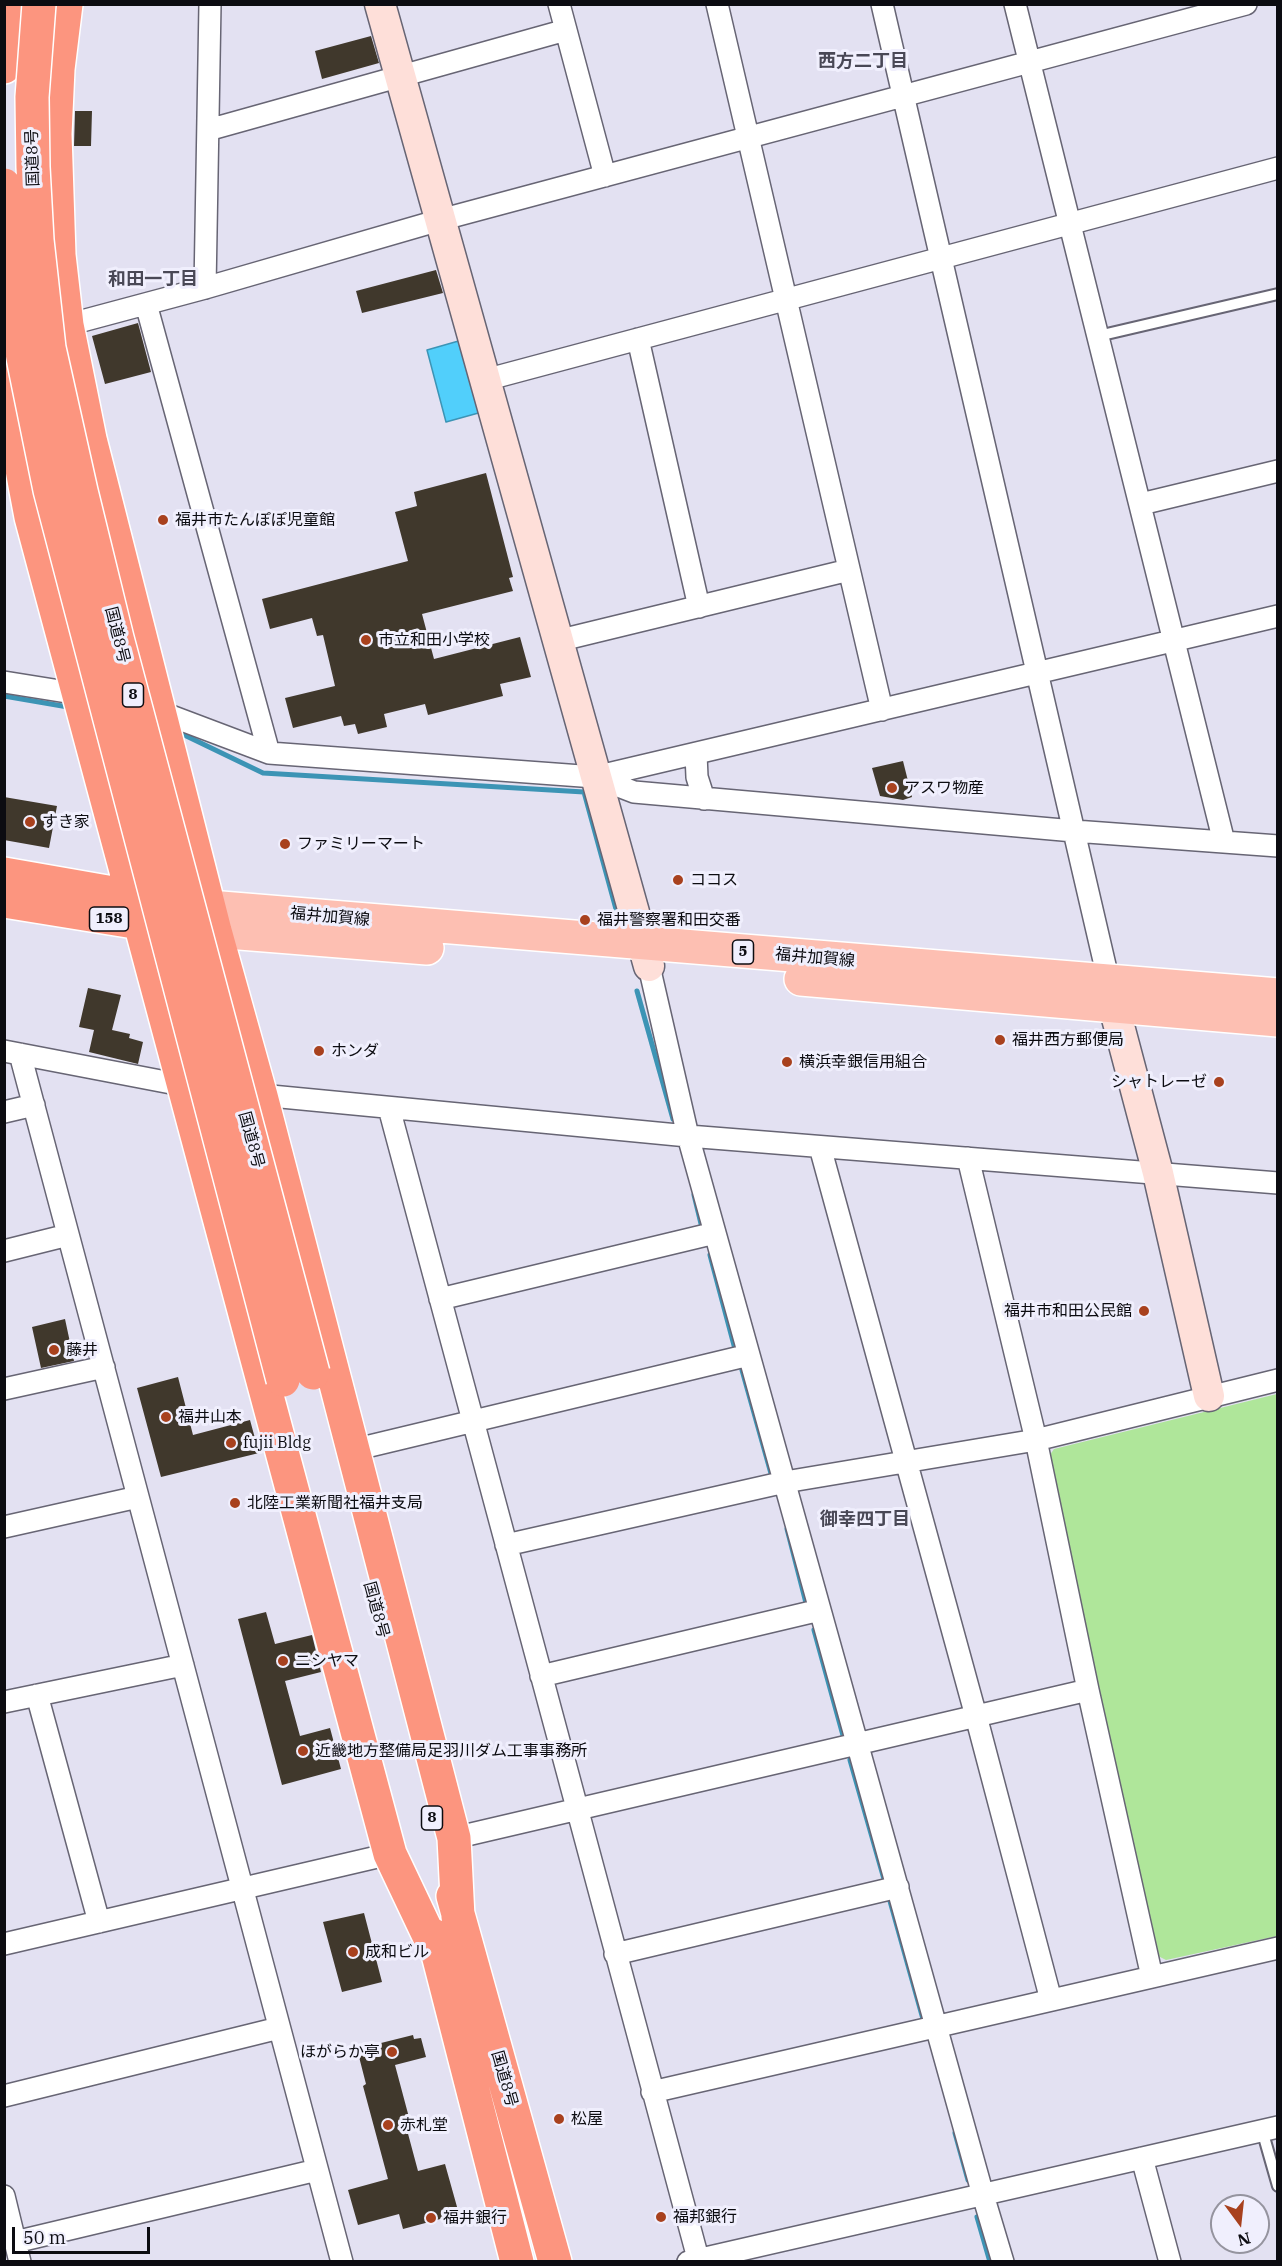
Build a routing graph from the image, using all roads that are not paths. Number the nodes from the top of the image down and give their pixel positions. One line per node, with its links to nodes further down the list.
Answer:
1 (10, 4): 13 (highway)
2 (39, 4): 77 (highway, 国道8号 / 8, bridge)
3 (66, 4): 28 (highway)
4 (210, 4): 16 (street)
5 (380, 4): 14 (street)
6 (559, 4): 11 (street)
7 (717, 4): 17 (street)
8 (882, 4): 15 (street)
9 (1015, 4): 12 (street)
10 (1246, 4): 12 (street)
11 (566, 30): 14 (street); 19 (street)
12 (1030, 62): 15 (street); 22 (street)
13 (4, 67)
14 (400, 76): 16 (street); 21 (street)
15 (903, 96): 17 (street); 23 (street)
16 (208, 130): 24 (street)
17 (748, 138): 19 (street); 26 (street)
18 (1278, 168): 22 (street)
19 (605, 176): 21 (street)
20 (4, 185): 77 (highway, 国道8号 / 8, bridge)
21 (440, 220): 24 (street); 32 (street)
22 (1070, 223): 23 (street); 29 (street)
23 (941, 258): 26 (street); 40 (street)
24 (205, 288): 27 (street)
25 (1278, 294): 29 (lane)
26 (786, 299): 30 (street); 35 (street)
27 (147, 304): 28 (street); 45 (street)
28 (67, 325): 44 (highway)
29 (1098, 336): 34 (street)
30 (638, 339): 32 (street); 36 (street)
31 (4, 374): 42 (highway)
32 (485, 380): 38 (street)
33 (1278, 471): 34 (street)
34 (1141, 504): 39 (street)
35 (849, 570): 36 (street); 43 (street)
36 (699, 607): 38 (street)
37 (1278, 616): 39 (street)
38 (557, 641): 47 (street)
39 (1175, 641): 40 (street); 50 (street)
40 (1037, 673): 43 (street); 49 (street)
41 (4, 682): 42 (street)
42 (79, 694): 54 (highway)
43 (882, 710): 46 (street)
44 (161, 718): 45 (street); 55 (highway)
45 (269, 753): 47 (street)
46 (696, 754): 47 (street); 48 (street)
47 (595, 777): 48 (street); 56 (street)
48 (704, 799): 49 (street)
49 (1074, 831): 50 (street); 57 (street)
50 (1224, 842): 51 (street)
51 (1278, 846)
52 (4, 874): 54 (highway, 158)
53 (4, 901): 54 (highway, 158)
54 (137, 911): 55 (highway, 158); 61 (highway)
55 (212, 919): 56 (main road, 福井加賀線 / 5); 62 (highway)
56 (646, 955): 57 (main road, 福井加賀線 / 5); 66 (street)
57 (1111, 994): 58 (main road, 福井加賀線 / 5); 59 (main road, 福井加賀線 / 5); 69 (street)
58 (1278, 994)
59 (1278, 1020)
60 (12, 1053): 61 (street); 63 (street)
61 (184, 1086): 62 (street); 99 (highway)
62 (261, 1096): 64 (street); 83 (highway)
63 (34, 1105): 65 (street); 72 (street)
64 (389, 1108): 66 (street); 74 (street)
65 (4, 1112)
66 (688, 1136): 67 (street); 71 (street)
67 (820, 1147): 68 (street); 84 (street)
68 (968, 1158): 69 (street); 82 (street)
69 (1158, 1173): 70 (street); 80 (street)
70 (1278, 1183)
71 (715, 1233): 74 (street); 75 (street)
72 (68, 1235): 73 (street); 76 (street)
73 (4, 1251)
74 (440, 1299): 81 (street)
75 (749, 1354): 81 (street); 85 (street)
76 (104, 1368): 79 (street); 86 (street)
77 (298, 1376): 102 (highway, 国道8号 / 8); 107 (highway, 国道8号 / 8)
78 (1278, 1380): 80 (street)
79 (4, 1389)
80 (1209, 1396): 82 (street)
81 (472, 1421): 83 (street); 88 (street)
82 (1036, 1440): 84 (street); 92 (street)
83 (353, 1450): 98 (highway)
84 (905, 1462): 85 (street); 95 (street)
85 (784, 1482): 88 (street); 89 (street)
86 (138, 1497): 87 (street); 90 (street)
87 (4, 1527)
88 (506, 1545): 91 (street)
89 (820, 1610): 91 (street); 96 (street)
90 (183, 1665): 93 (street); 101 (street)
91 (541, 1676): 97 (street)
92 (1088, 1690): 95 (street); 108 (street)
93 (37, 1695): 94 (street); 103 (street)
94 (4, 1702)
95 (976, 1716): 96 (street); 109 (street)
96 (858, 1744): 97 (street); 100 (street)
97 (577, 1810): 98 (street); 106 (street)
98 (454, 1838): 102 (highway)
99 (390, 1854): 101 (street); 107 (highway)
100 (898, 1887): 106 (street); 110 (street)
101 (243, 1889): 103 (street); 111 (street)
102 (458, 1917): 124 (highway, 国道8号 / 8)
103 (99, 1922): 104 (street)
104 (4, 1944)
105 (1278, 1948): 108 (street)
106 (615, 1954): 112 (street)
107 (438, 1955): 123 (highway, 国道8号 / 8)
108 (1152, 1977): 109 (street)
109 (1051, 2000): 110 (street)
110 (936, 2027): 112 (street); 118 (street)
111 (279, 2028): 113 (street); 116 (street)
112 (652, 2092): 121 (street)
113 (4, 2096)
114 (1270, 2129): 115 (street); 117 (lane)
115 (1142, 2158): 118 (street); 126 (street)
116 (317, 2170): 120 (street); 122 (street)
117 (1278, 2186)
118 (983, 2195): 121 (street); 125 (street)
119 (4, 2196): 120 (street)
120 (17, 2252)
121 (695, 2261)
122 (342, 2262)
123 (517, 2262)
124 (555, 2262)
125 (1003, 2262)
126 (1170, 2262)

